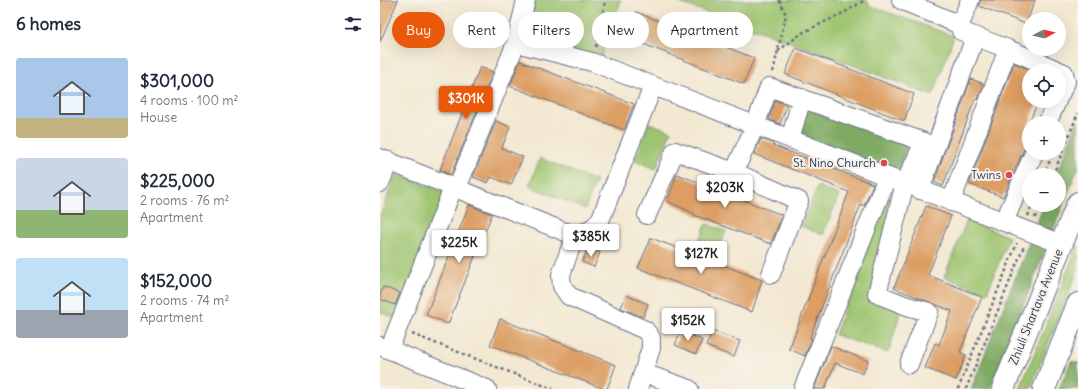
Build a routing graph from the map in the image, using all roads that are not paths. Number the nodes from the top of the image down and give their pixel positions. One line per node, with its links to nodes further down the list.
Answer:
1 (526, 0): 4 (street)
2 (901, 0): 3 (street)
3 (970, 0)
4 (516, 43): 7 (street); 17 (street)
5 (1008, 49): 6 (street); 16 (street); 18 (street)
6 (1043, 64)
7 (653, 86): 9 (street); 22 (street)
8 (802, 98): 9 (street); 10 (street); 16 (street)
9 (755, 126): 10 (street); 13 (street)
10 (790, 139): 14 (street)
11 (384, 159): 15 (street); 17 (street)
12 (1031, 160): 21 (street)
13 (734, 172): 20 (street); 24 (street)
14 (887, 177): 16 (street); 33 (street)
15 (380, 183)
16 (912, 187): 18 (street); 28 (street)
17 (458, 188): 22 (street); 27 (street)
18 (951, 202): 21 (street)
19 (1078, 203): 23 (main road, Zhiuli Shartava Avenue)
20 (647, 215)
21 (1004, 222): 23 (street)
22 (578, 237): 31 (street)
23 (1061, 244): 34 (main road, Zhiuli Shartava Avenue)
24 (771, 274)
25 (1078, 304): 26 (main road)
26 (1072, 338): 35 (main road)
27 (384, 348): 30 (street)
28 (909, 364)
29 (655, 377): 32 (street)
30 (487, 389)
31 (638, 389)
32 (689, 389)
33 (803, 389)
34 (1003, 389)
35 (1044, 389)

